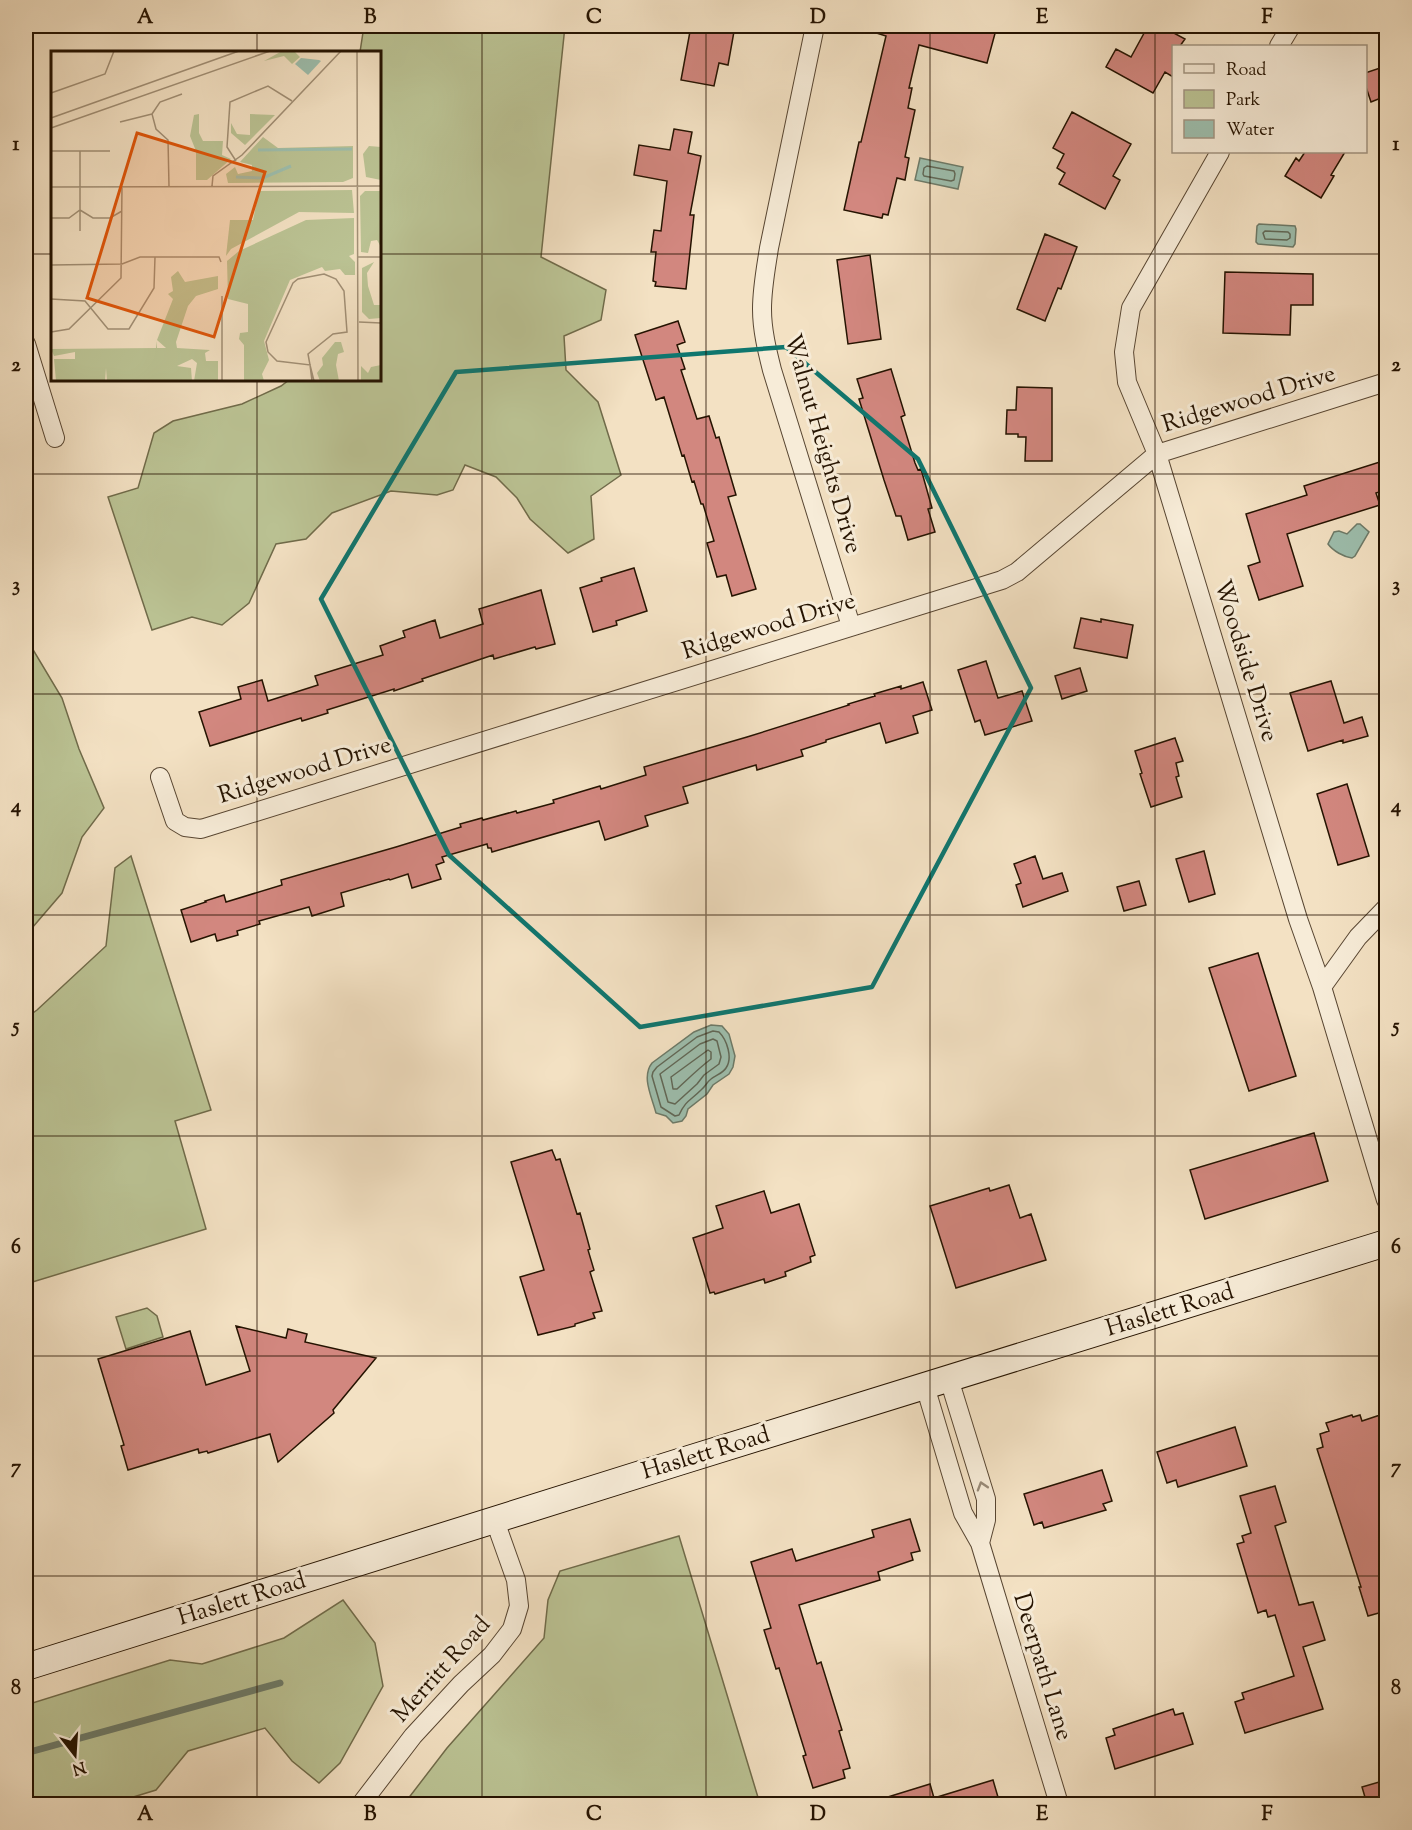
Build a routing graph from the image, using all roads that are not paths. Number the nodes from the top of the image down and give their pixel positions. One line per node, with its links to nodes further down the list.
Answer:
1 (814, 26): 9 (street, Walnut Heights Drive)
2 (1291, 26): 3 (street)
3 (1280, 45)
4 (1219, 153): 8 (street, Woodside Drive)
5 (26, 344): 7 (street)
6 (1386, 382): 8 (street, Ridgewood Drive)
7 (55, 438)
8 (1156, 454): 9 (street, Ridgewood Drive); 12 (street, Woodside Drive)
9 (851, 626): 10 (street, Ridgewood Drive)
10 (160, 777)
11 (1386, 909): 12 (street)
12 (1322, 987): 13 (street, Woodside Drive)
13 (1386, 1200)
14 (1386, 1243): 15 (main road, Haslett Road)
15 (937, 1383): 16 (main road, Haslett Road); 17 (street, Deerpath Lane); 17 (street, Deerpath Lane, one-way to 15)
16 (495, 1521): 18 (main road, Haslett Road); 19 (street, Merritt Road)
17 (980, 1543): 20 (street, Deerpath Lane)
18 (26, 1667)
19 (361, 1804)
20 (1059, 1804)

